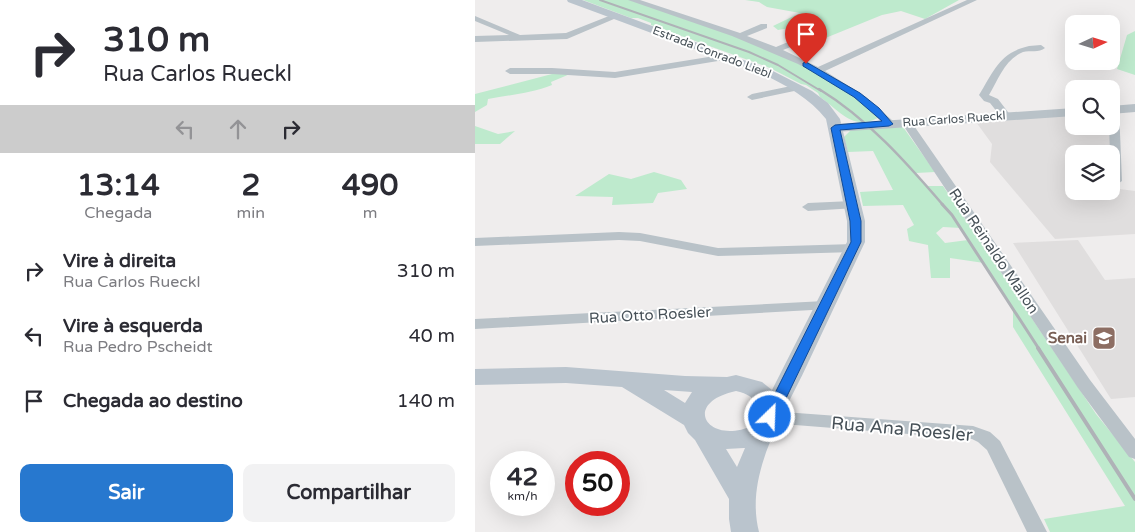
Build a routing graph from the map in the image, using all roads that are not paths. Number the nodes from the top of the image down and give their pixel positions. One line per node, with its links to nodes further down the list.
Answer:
1 (572, 0): 4 (main road, Estrada Conrado Liebl)
2 (637, 0): 7 (street)
3 (973, 0): 15 (street)
4 (617, 16): 8 (street); 13 (main road, Estrada Conrado Liebl)
5 (475, 18): 8 (street)
6 (764, 26): 7 (street)
7 (739, 36): 12 (street)
8 (521, 38): 9 (street)
9 (475, 39)
10 (803, 39): 12 (street)
11 (1041, 48): 21 (street)
12 (776, 50): 15 (street)
13 (727, 57): 14 (street); 16 (main road, Estrada Conrado Liebl)
14 (510, 71)
15 (818, 71): 23 (street)
16 (795, 88): 17 (street); 24 (main road, Estrada Conrado Liebl)
17 (752, 97)
18 (1135, 108): 19 (street)
19 (1120, 109)
20 (1065, 113): 21 (street, Rua Carlos Rueckl)
21 (1006, 116): 22 (street, Rua Carlos Rueckl)
22 (906, 122): 23 (street, Rua Carlos Rueckl); 38 (street, Rua Reinaldo Mallon)
23 (889, 124): 24 (street, Rua Carlos Rueckl)
24 (835, 128): 25 (main road, Estrada Conrado Liebl)
25 (852, 205): 26 (street); 28 (main road, Estrada Conrado Liebl)
26 (808, 207)
27 (475, 242): 28 (street)
28 (854, 248): 29 (main road)
29 (825, 306): 30 (street, Rua Otto Roesler); 31 (main road)
30 (475, 324)
31 (796, 366): 35 (main road); 36 (main road)
32 (475, 378): 33 (main road)
33 (623, 379): 34 (main road); 37 (main road)
34 (724, 384): 35 (main road); 37 (main road)
35 (748, 385): 36 (main road)
36 (769, 419): 37 (main road); 39 (main road); 41 (street, Rua Ana Roesler)
37 (698, 427): 39 (main road)
38 (1135, 452)
39 (740, 495): 40 (main road)
40 (745, 532)
41 (1037, 532)

